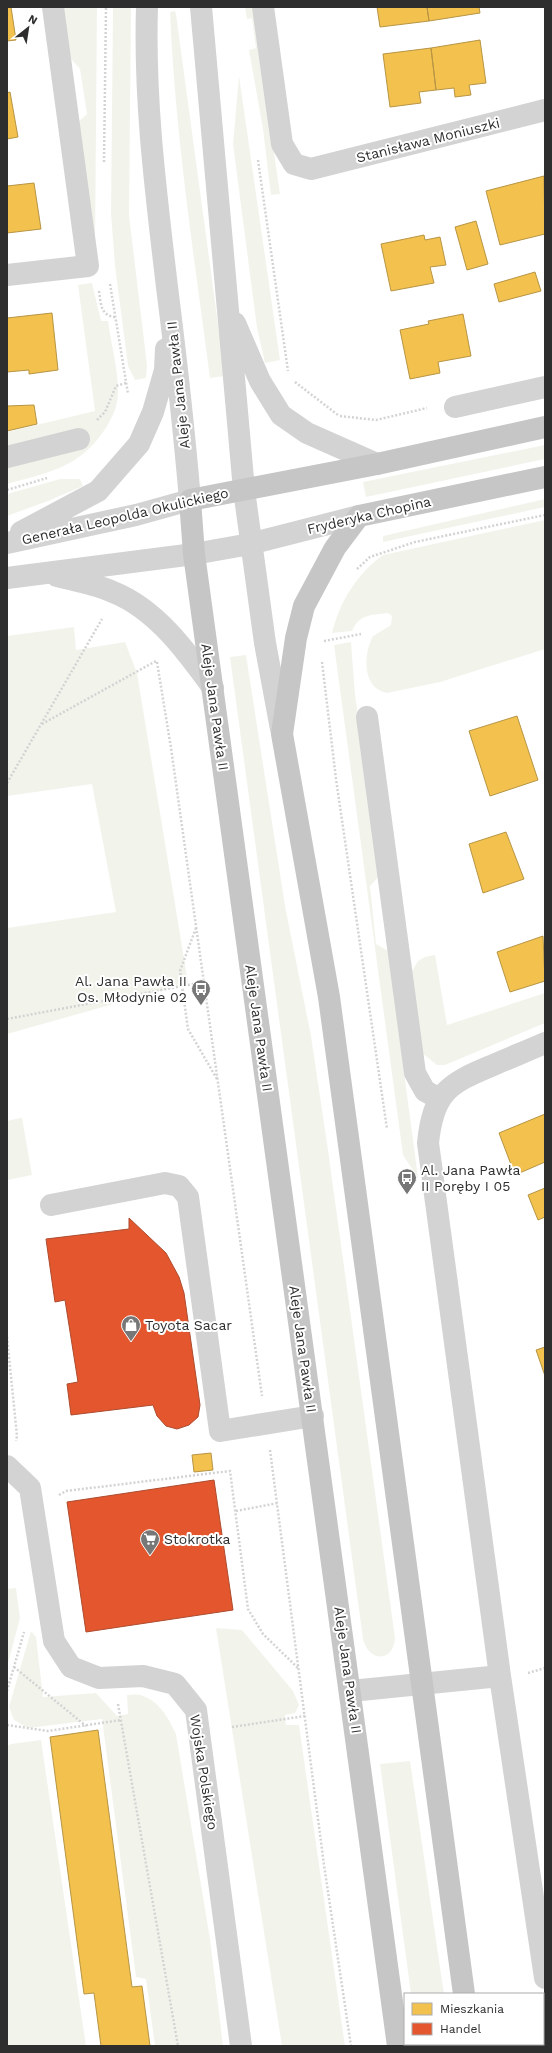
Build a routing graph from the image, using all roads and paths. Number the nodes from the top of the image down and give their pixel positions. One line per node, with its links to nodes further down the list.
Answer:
1 (53, 7): 7 (street)
2 (147, 7): 8 (street, Aleje Jana Pawła II)
3 (202, 7): 10 (street)
4 (263, 7): 5 (street, Stanisława Moniuszki)
5 (545, 110)
6 (257, 157): 15 (path)
7 (7, 275)
8 (168, 287): 23 (street, Aleje Jana Pawła II); 26 (street)
9 (99, 289): 11 (path)
10 (229, 308): 20 (street); 22 (street)
11 (116, 317)
12 (126, 383): 18 (path)
13 (545, 387): 14 (street)
14 (455, 406): 15 (path)
15 (339, 416): 16 (path)
16 (340, 423)
17 (545, 427): 20 (main road)
18 (79, 439): 19 (street)
19 (7, 457)
20 (377, 464): 22 (main road)
21 (545, 477): 25 (main road, Fryderyka Chopina)
22 (244, 490): 23 (main road, Generała Leopolda Okulickiego); 27 (street)
23 (190, 500): 26 (street, Generała Leopolda Okulickiego); 28 (main road, Aleje Jana Pawła II)
24 (545, 515): 29 (path)
25 (359, 516): 27 (street, Fryderyka Chopina); 39 (main road)
26 (7, 541)
27 (250, 544): 28 (street, Fryderyka Chopina); 39 (street)
28 (194, 554): 30 (street); 36 (main road, Aleje Jana Pawła II)
29 (354, 572)
30 (46, 573): 31 (street); 36 (street)
31 (7, 578)
32 (101, 619): 38 (path)
33 (361, 634): 34 (path)
34 (320, 641)
35 (322, 661): 48 (path)
36 (213, 688): 51 (main road, Aleje Jana Pawła II)
37 (367, 717): 47 (street)
38 (40, 725): 40 (path); 41 (path)
39 (282, 734): 61 (main road)
40 (7, 783)
41 (196, 926): 42 (path); 43 (path)
42 (204, 982): 43 (path); 46 (path)
43 (182, 986): 44 (path); 46 (path)
44 (7, 1019)
45 (545, 1043): 47 (street)
46 (219, 1081): 52 (path)
47 (440, 1100): 59 (street)
48 (387, 1129)
49 (51, 1205): 52 (street)
50 (7, 1337): 53 (path)
51 (313, 1416): 52 (street); 62 (main road, Aleje Jana Pawła II)
52 (266, 1423): 54 (path)
53 (8, 1466): 55 (street, Wojska Polskiego)
54 (278, 1503): 56 (path); 58 (path)
55 (33, 1510): 56 (path); 60 (street, Wojska Polskiego)
56 (236, 1511): 58 (path)
57 (14, 1667): 66 (path)
58 (300, 1669): 63 (path)
59 (500, 1676): 61 (street); 68 (street)
60 (114, 1678): 64 (path); 72 (street, Wojska Polskiego)
61 (421, 1683): 62 (street); 70 (main road)
62 (351, 1691): 74 (main road, Aleje Jana Pawła II)
63 (305, 1716): 67 (path); 73 (path)
64 (121, 1720): 66 (path); 71 (path)
65 (7, 1725): 66 (path)
66 (86, 1726)
67 (232, 1727)
68 (542, 1938): 69 (street)
69 (545, 1978)
70 (464, 1993)
71 (178, 2046)
72 (241, 2046)
73 (351, 2046)
74 (398, 2046)

